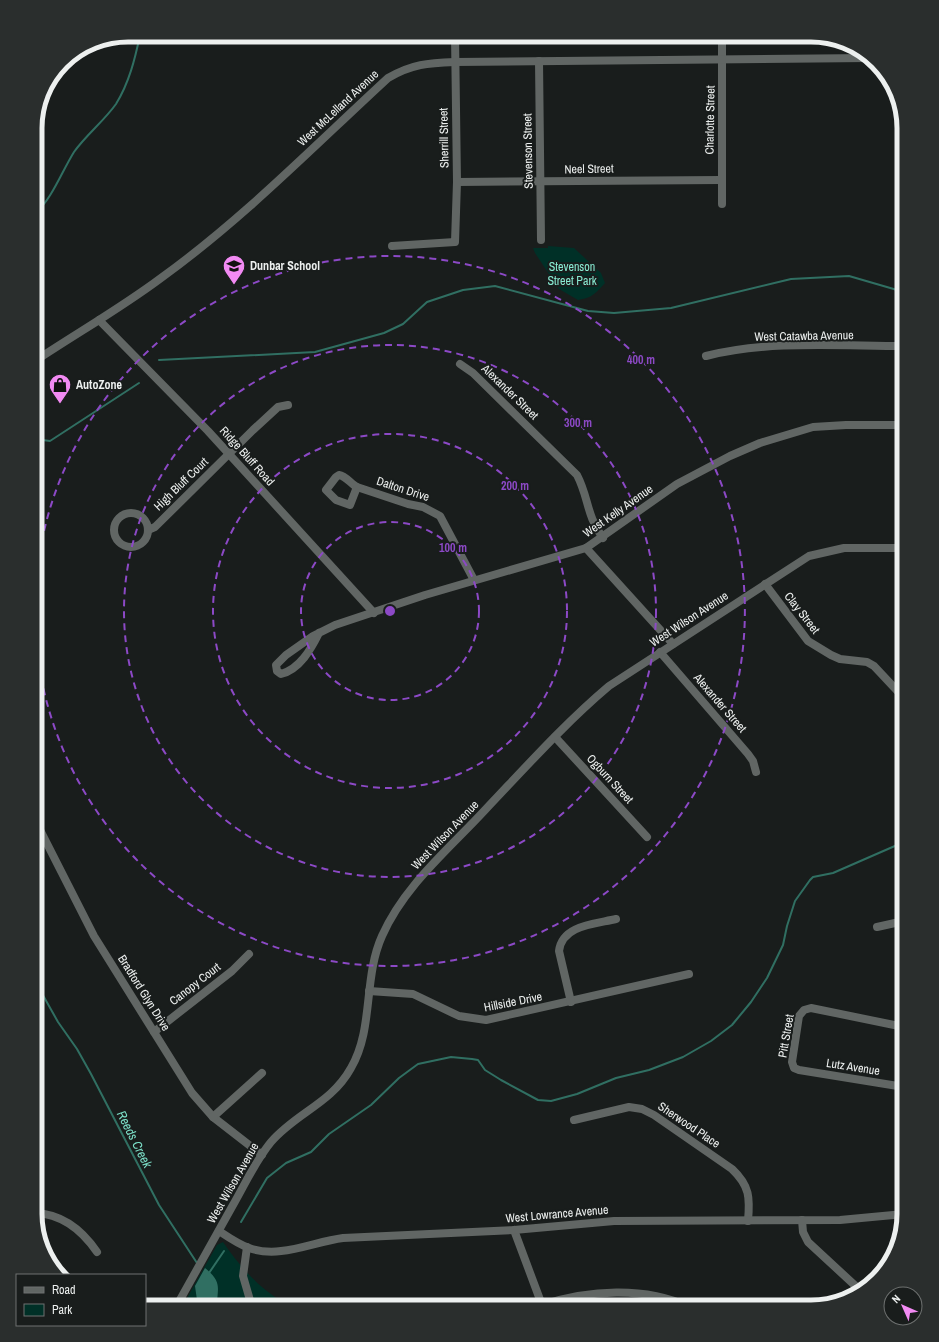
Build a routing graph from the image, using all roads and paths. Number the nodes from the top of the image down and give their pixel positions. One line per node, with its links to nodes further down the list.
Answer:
1 (455, 42): 6 (street, Sherrill Street)
2 (722, 42): 3 (street, Charlotte Street)
3 (722, 58): 4 (street, West McLelland Avenue); 5 (street, West McLelland Avenue); 7 (street, Charlotte Street)
4 (862, 58)
5 (539, 61): 6 (street, West McLelland Avenue); 9 (street, Stevenson Street)
6 (455, 62): 8 (street, Sherrill Street); 13 (street, West McLelland Avenue)
7 (721, 180): 9 (street, Neel Street); 10 (street, Charlotte Street)
8 (456, 182): 9 (street, Neel Street); 12 (street, Sherrill Street)
9 (540, 182): 11 (street, Stevenson Street)
10 (722, 204)
11 (541, 240)
12 (392, 246)
13 (99, 320): 16 (street, West McLelland Avenue); 20 (street, Ridge Bluff Road)
14 (897, 346): 15 (street, West Catawba Avenue)
15 (706, 356)
16 (42, 357)
17 (460, 364): 23 (street, Alexander Street)
18 (288, 404): 20 (street, High Bluff Court)
19 (897, 425): 23 (street, West Kelly Avenue)
20 (230, 454): 22 (street, High Bluff Court); 28 (street, Ridge Bluff Road)
21 (357, 487): 26 (street, Dalton Drive)
22 (148, 530): 22 (street, High Bluff Court)
23 (603, 538): 24 (street, West Kelly Avenue)
24 (586, 548): 26 (street, West Kelly Avenue); 30 (street)
25 (897, 548): 27 (street, West Wilson Avenue)
26 (474, 580): 28 (street, West Kelly Avenue)
27 (765, 584): 30 (street, West Wilson Avenue); 32 (street, Clay Street)
28 (374, 613): 29 (street, West Kelly Avenue)
29 (319, 633): 29 (street, West Kelly Avenue)
30 (673, 644): 31 (street, West Wilson Avenue)
31 (660, 652): 33 (street, West Wilson Avenue); 34 (street, Alexander Street)
32 (897, 691)
33 (555, 737): 36 (street, Ogburn Street); 42 (street, West Wilson Avenue)
34 (756, 772)
35 (42, 834): 45 (street, Bradford Glyn Drive)
36 (647, 837)
37 (616, 919): 43 (street)
38 (897, 923): 39 (street)
39 (876, 928)
40 (249, 954): 45 (street, Canopy Court)
41 (689, 974): 43 (street, Hillside Drive)
42 (369, 991): 43 (street, Hillside Drive); 51 (street, West Wilson Avenue)
43 (571, 1002)
44 (897, 1026): 46 (street, Pitt Street)
45 (154, 1032): 49 (street, Bradford Glyn Drive)
46 (799, 1070): 48 (street, Lutz Avenue)
47 (262, 1073): 49 (street)
48 (897, 1085)
49 (213, 1117): 51 (street, Bradford Glyn Drive)
50 (574, 1120): 55 (street, Sherwood Place)
51 (262, 1155): 57 (street, West Wilson Avenue)
52 (42, 1213): 59 (street)
53 (897, 1215): 54 (street, West Lowrance Avenue)
54 (802, 1220): 55 (street, West Lowrance Avenue); 60 (street)
55 (748, 1221): 56 (street, West Lowrance Avenue)
56 (514, 1230): 58 (street, West Lowrance Avenue); 63 (street)
57 (219, 1231): 58 (street, West Lowrance Avenue); 61 (street, West Wilson Avenue)
58 (247, 1247): 62 (street)
59 (96, 1252)
60 (857, 1287)
61 (180, 1300)
62 (250, 1300)
63 (541, 1300)
64 (560, 1300): 65 (street)
65 (670, 1300)

